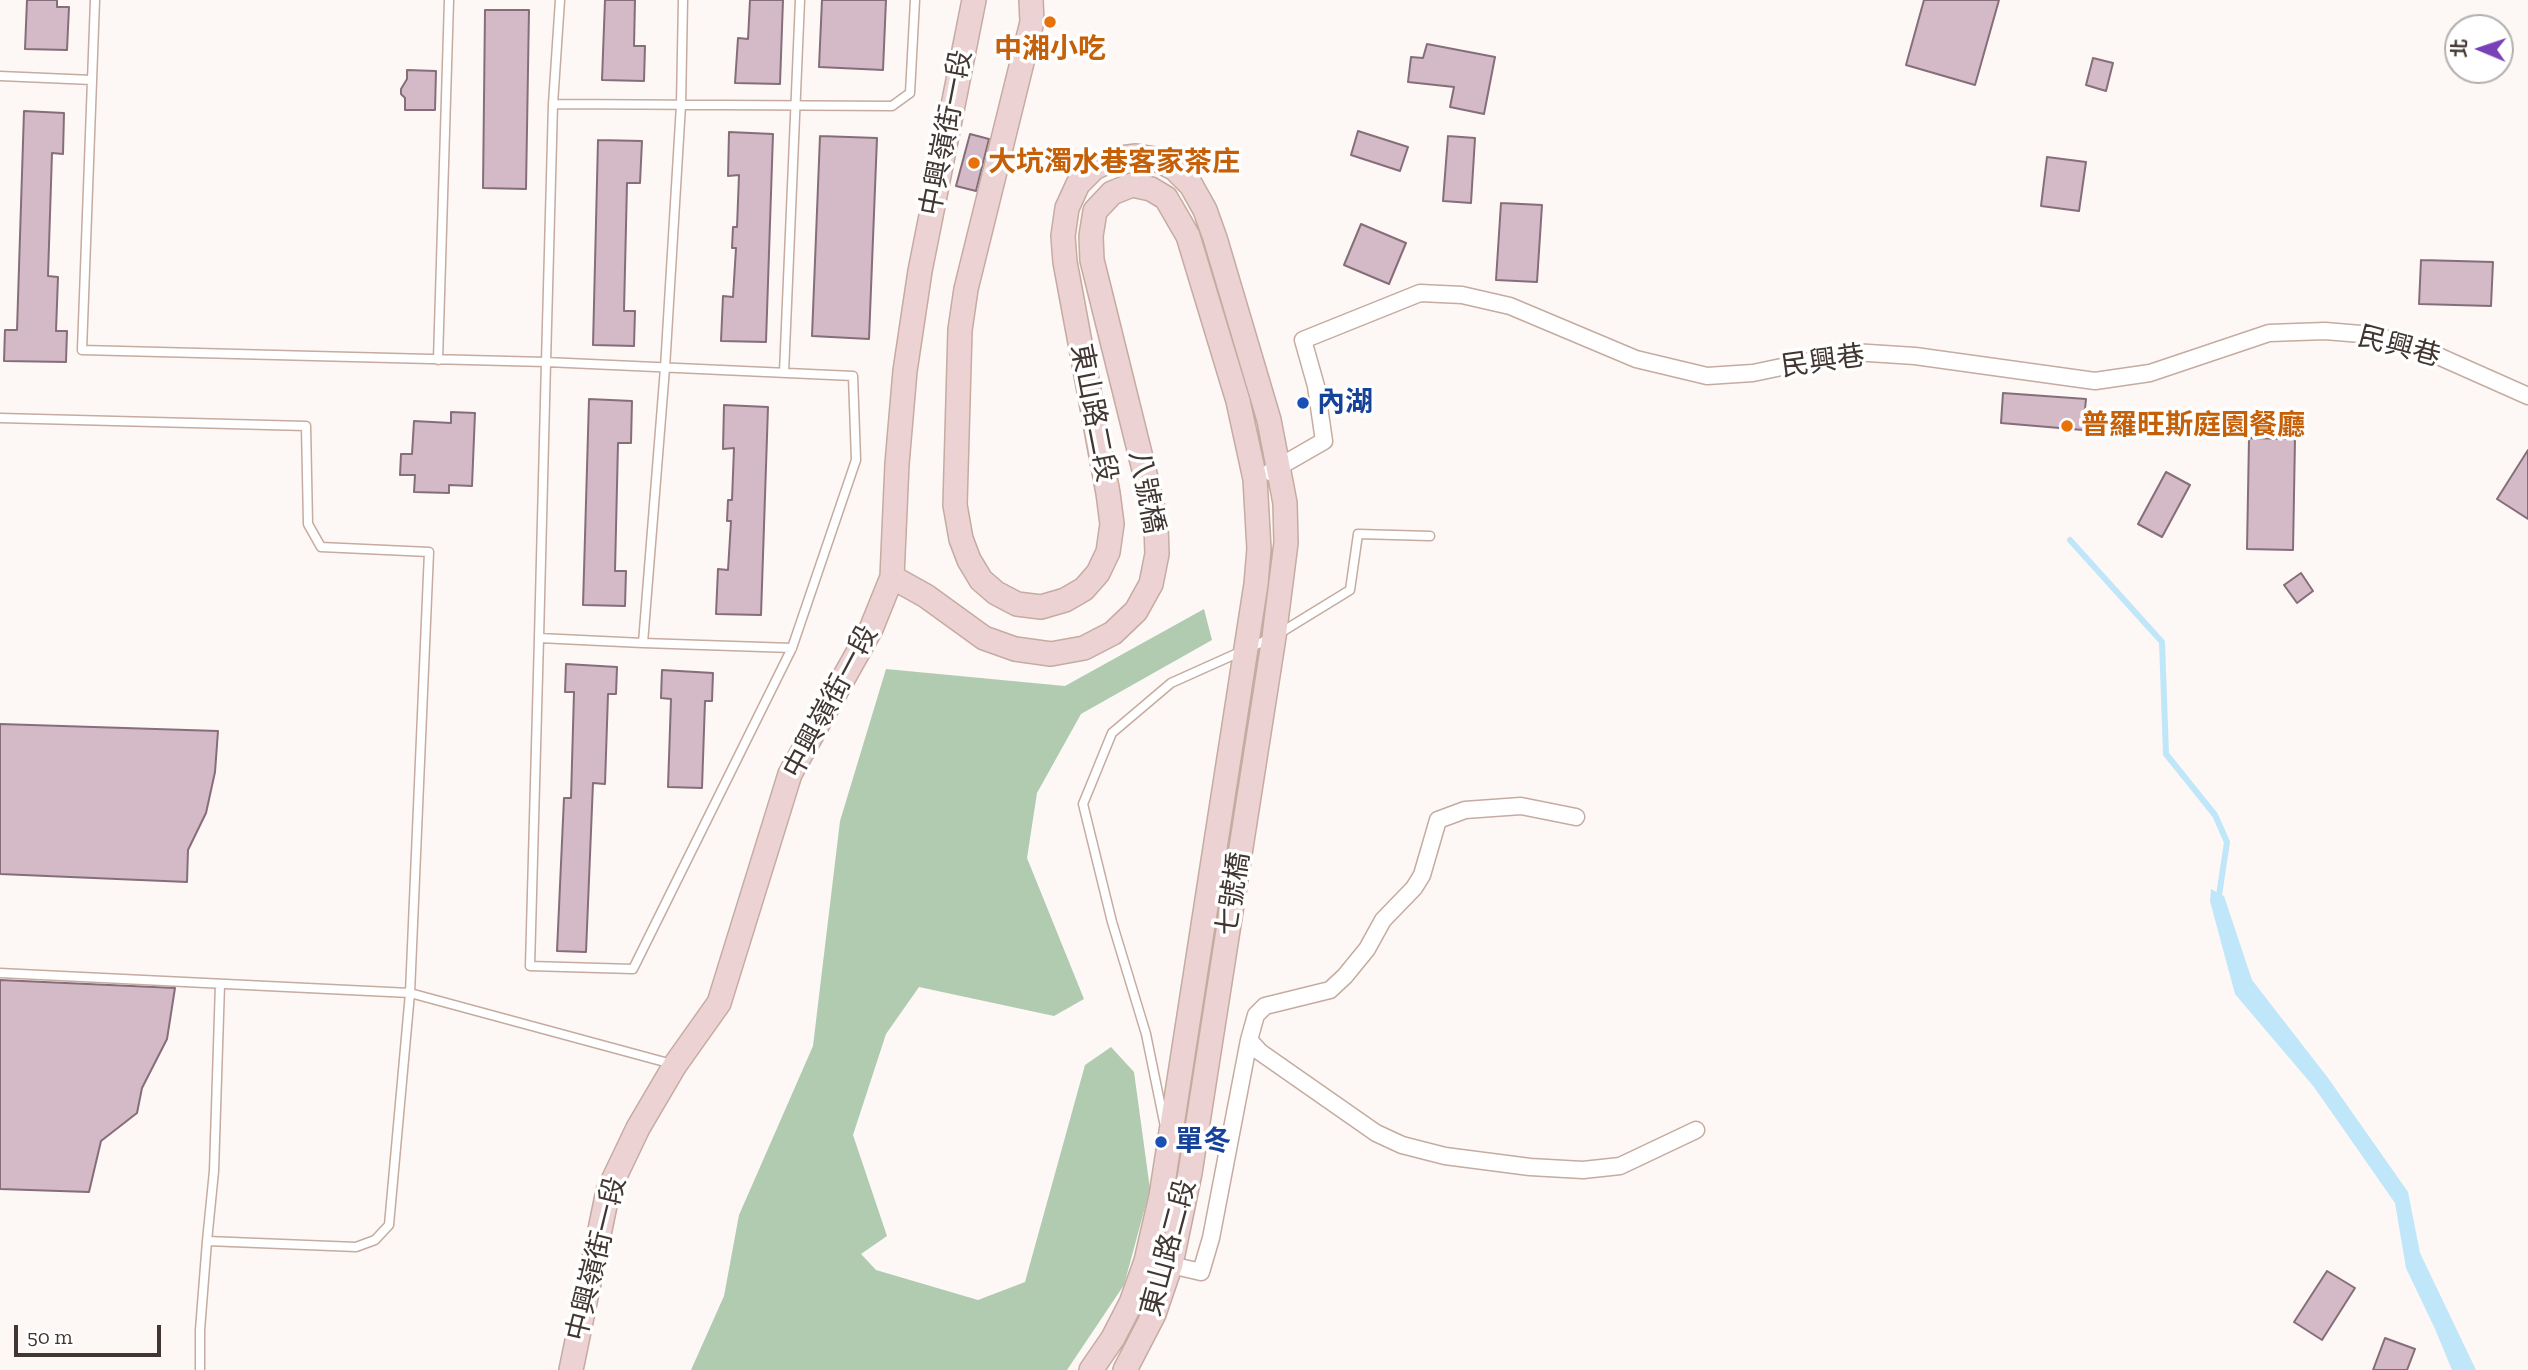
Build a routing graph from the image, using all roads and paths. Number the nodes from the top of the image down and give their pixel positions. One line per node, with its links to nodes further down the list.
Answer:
1 (95, 0): 10 (lane)
2 (449, 0): 14 (lane)
3 (560, 0): 11 (lane)
4 (683, 0): 12 (lane)
5 (800, 0): 13 (lane)
6 (915, 0): 13 (lane)
7 (974, 0): 23 (main road, 中興嶺街一段)
8 (1031, 0): 20 (main road, 東山路二段)
9 (0, 76): 10 (lane)
10 (92, 80): 14 (lane)
11 (554, 104): 12 (lane); 15 (lane)
12 (681, 105): 13 (lane); 16 (lane)
13 (795, 106): 17 (lane)
14 (438, 360): 15 (lane)
15 (546, 362): 16 (lane); 25 (lane)
16 (665, 368): 17 (lane); 26 (lane)
17 (784, 373): 27 (lane)
18 (2528, 396): 20 (street, 民興巷)
19 (0, 418): 33 (lane)
20 (1280, 467): 21 (street, 民興巷); 24 (main road, 東山路二段)
21 (1255, 479): 23 (main road, 八號橋); 28 (main road)
22 (1430, 536): 24 (lane)
23 (892, 577): 35 (main road, 中興嶺街一段)
24 (1274, 637): 28 (lane); 29 (main road, 東山路二段)
25 (539, 638): 26 (lane); 27 (lane)
26 (643, 643): 27 (lane)
27 (792, 648)
28 (1245, 651): 36 (main road, 七號橋); 39 (lane)
29 (1264, 696): 37 (main road, 七號橋)
30 (1576, 817): 34 (street)
31 (0, 973): 32 (lane)
32 (220, 984): 33 (lane); 40 (lane)
33 (410, 993): 35 (lane); 40 (lane)
34 (1249, 1040): 38 (street); 42 (street)
35 (675, 1065): 45 (main road, 中興嶺街一段)
36 (1179, 1086): 39 (main road, 東山路二段)
37 (1203, 1090): 42 (main road, 東山路二段)
38 (1696, 1130)
39 (1169, 1145): 41 (main road, 東山路二段)
40 (208, 1241): 44 (lane)
41 (1146, 1261): 42 (street); 46 (main road, 東山路二段)
42 (1171, 1264): 43 (main road, 東山路二段)
43 (1128, 1365)
44 (200, 1370)
45 (571, 1370)
46 (1091, 1370)

